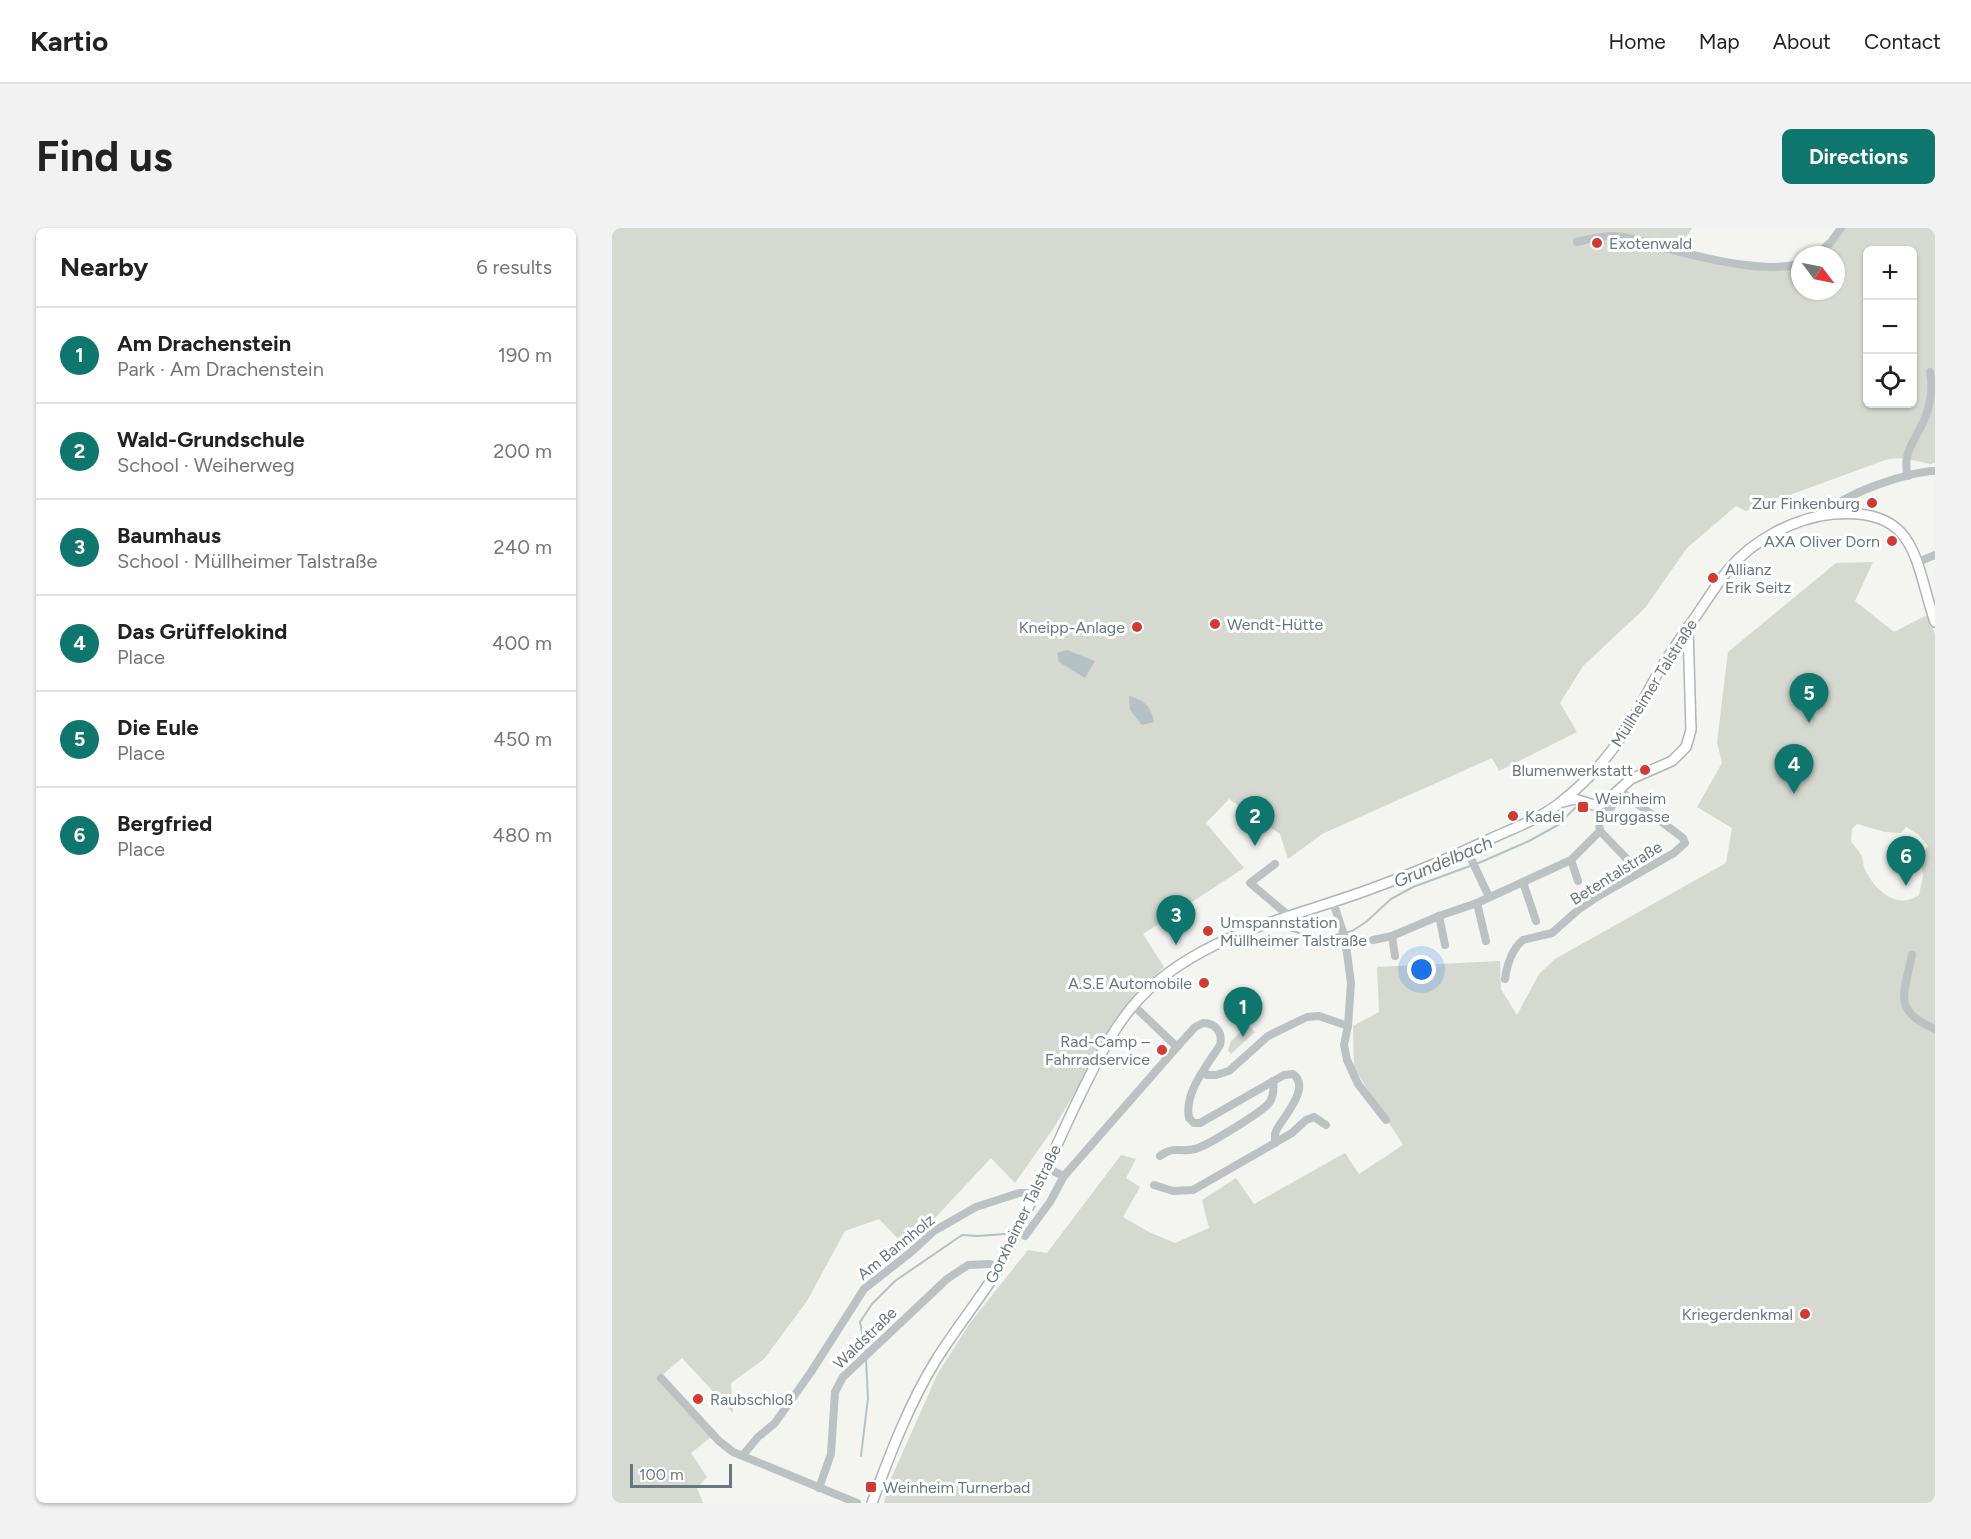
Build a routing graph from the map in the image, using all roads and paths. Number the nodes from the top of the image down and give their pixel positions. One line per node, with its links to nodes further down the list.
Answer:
1 (1841, 228): 3 (street)
2 (1577, 242): 4 (street)
3 (1826, 246)
4 (1791, 265)
5 (1930, 372): 7 (street)
6 (1934, 471): 7 (street)
7 (1908, 476): 8 (street)
8 (1827, 515): 10 (main road, Müllheimer Talstraße); 12 (main road, Müllheimer Talstraße)
9 (1935, 555): 10 (street)
10 (1918, 562): 11 (main road, Müllheimer Talstraße)
11 (1934, 616)
12 (1688, 627): 13 (main road, Müllheimer Talstraße); 14 (main road)
13 (1670, 654): 14 (main road); 15 (main road, Müllheimer Talstraße)
14 (1689, 657): 16 (main road)
15 (1577, 787): 18 (main road); 19 (main road, Müllheimer Talstraße)
16 (1619, 790): 17 (main road); 39 (street, Betentalstraße)
17 (1608, 799): 18 (main road); 20 (street)
18 (1580, 800): 19 (main road)
19 (1561, 802): 21 (main road, Müllheimer Talstraße)
20 (1600, 831): 22 (street); 23 (street)
21 (1467, 850): 27 (street); 28 (main road, Müllheimer Talstraße)
22 (1571, 860): 25 (street); 26 (street)
23 (1628, 860)
24 (1275, 864): 30 (street)
25 (1578, 880)
26 (1523, 882): 27 (street); 32 (street)
27 (1489, 897): 29 (street)
28 (1333, 902): 30 (main road, Müllheimer Talstraße); 42 (street)
29 (1477, 903): 31 (street); 35 (street)
30 (1289, 916): 40 (main road, Müllheimer Talstraße)
31 (1439, 916): 33 (street); 36 (street)
32 (1536, 921)
33 (1392, 936): 34 (street); 38 (street)
34 (1373, 940)
35 (1486, 941)
36 (1445, 945)
37 (1912, 955): 43 (street)
38 (1395, 956)
39 (1505, 979)
40 (1147, 992): 41 (main road, Gorxheimer Talstraße)
41 (1133, 1005): 44 (street); 51 (main road, Gorxheimer Talstraße)
42 (1348, 1026): 45 (street); 47 (street)
43 (1935, 1029)
44 (1177, 1047): 45 (street); 52 (street)
45 (1204, 1071): 46 (street)
46 (1273, 1081): 49 (street); 50 (street)
47 (1386, 1120)
48 (1326, 1125): 49 (street)
49 (1275, 1143): 53 (street)
50 (1160, 1156)
51 (1046, 1168): 52 (street); 54 (main road, Gorxheimer Talstraße)
52 (1064, 1176): 55 (street)
53 (1154, 1185)
54 (1035, 1193): 56 (main road, Gorxheimer Talstraße); 58 (street, Am Bannholz)
55 (1025, 1236)
56 (999, 1268): 59 (street, Waldstraße); 62 (main road, Gorxheimer Talstraße)
57 (661, 1378): 58 (street)
58 (743, 1455): 59 (street)
59 (819, 1488): 60 (street)
60 (840, 1500): 61 (street)
61 (857, 1503)
62 (872, 1503)

